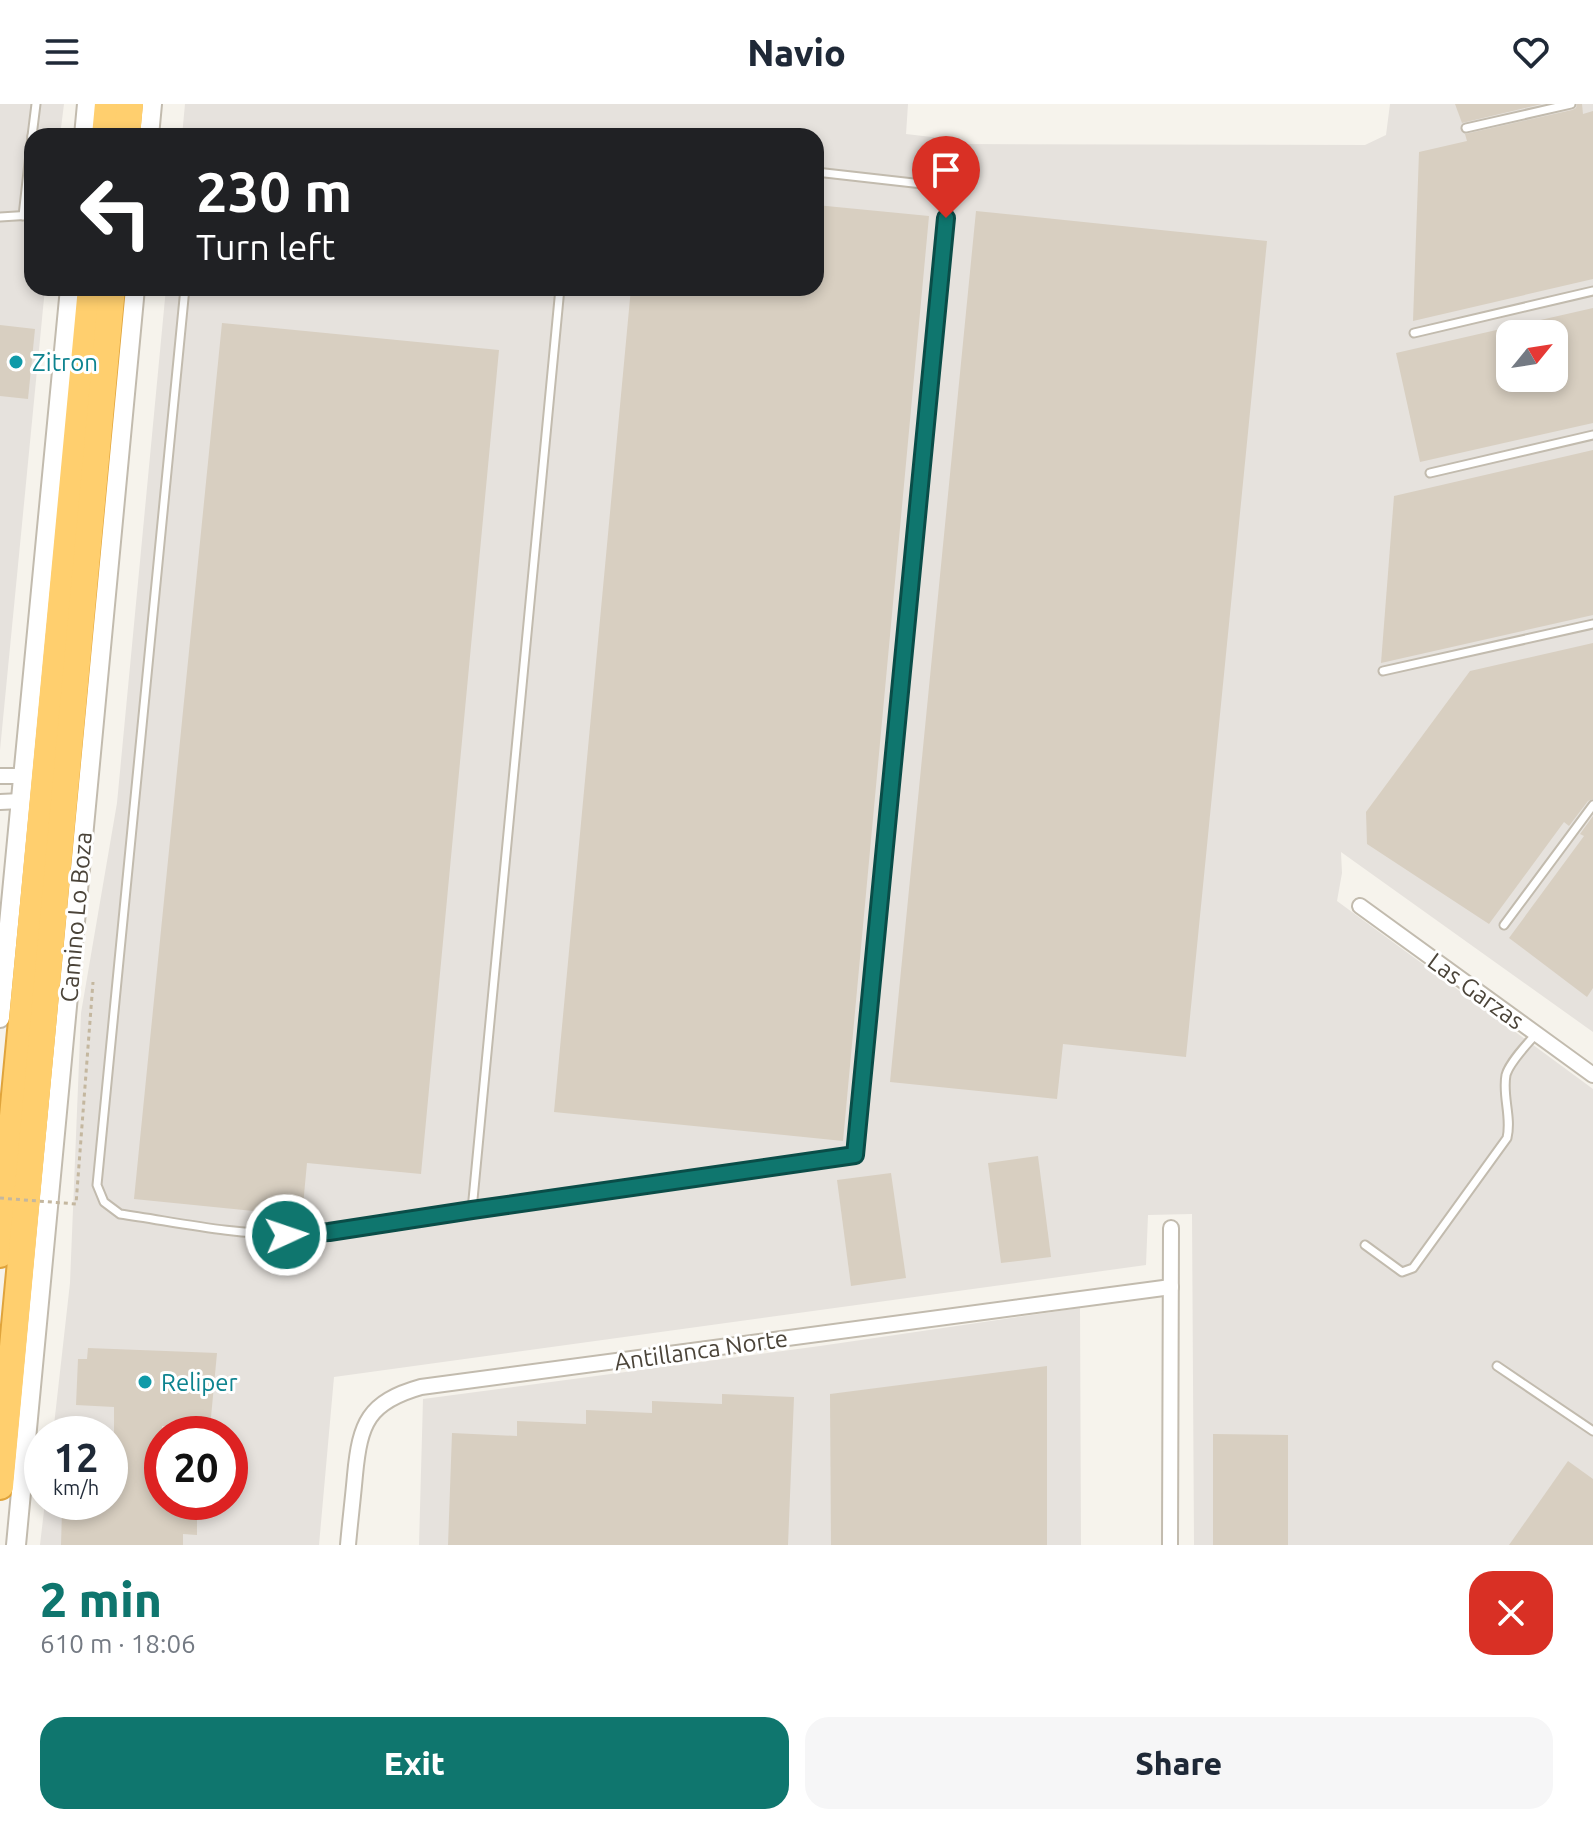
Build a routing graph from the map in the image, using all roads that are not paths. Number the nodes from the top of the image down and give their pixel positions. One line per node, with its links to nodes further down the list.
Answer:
1 (36, 104): 7 (lane)
2 (87, 104): 8 (street)
3 (108, 104): 9 (highway)
4 (130, 104): 10 (highway)
5 (152, 104): 11 (street)
6 (1571, 104): 12 (lane)
7 (33, 128)
8 (85, 128)
9 (106, 128)
10 (128, 128)
11 (150, 128)
12 (1466, 128)
13 (824, 173): 38 (lane)
14 (24, 216): 15 (lane)
15 (0, 217)
16 (1593, 291): 23 (lane)
17 (69, 296): 29 (street)
18 (90, 296): 41 (highway)
19 (111, 296): 45 (highway)
20 (134, 296): 46 (street, Camino Lo Boza)
21 (184, 296): 38 (lane)
22 (559, 296): 38 (lane)
23 (1414, 333)
24 (1593, 435): 25 (lane)
25 (1430, 473)
26 (1593, 624): 27 (lane)
27 (1383, 671)
28 (0, 776): 29 (street)
29 (23, 776): 30 (street)
30 (21, 801): 31 (street); 35 (street)
31 (0, 802)
32 (1593, 805): 34 (lane)
33 (1360, 906): 36 (street, Las Garzas)
34 (1504, 925)
35 (0, 1018)
36 (1536, 1034): 37 (street, Las Garzas); 40 (lane)
37 (1593, 1075)
38 (472, 1210)
39 (1171, 1228): 42 (street)
40 (1365, 1245)
41 (0, 1254)
42 (1171, 1287): 47 (street, Antillanca Norte); 48 (street)
43 (1497, 1366): 44 (lane)
44 (1593, 1431)
45 (0, 1486)
46 (16, 1545)
47 (348, 1545)
48 (1170, 1545)

